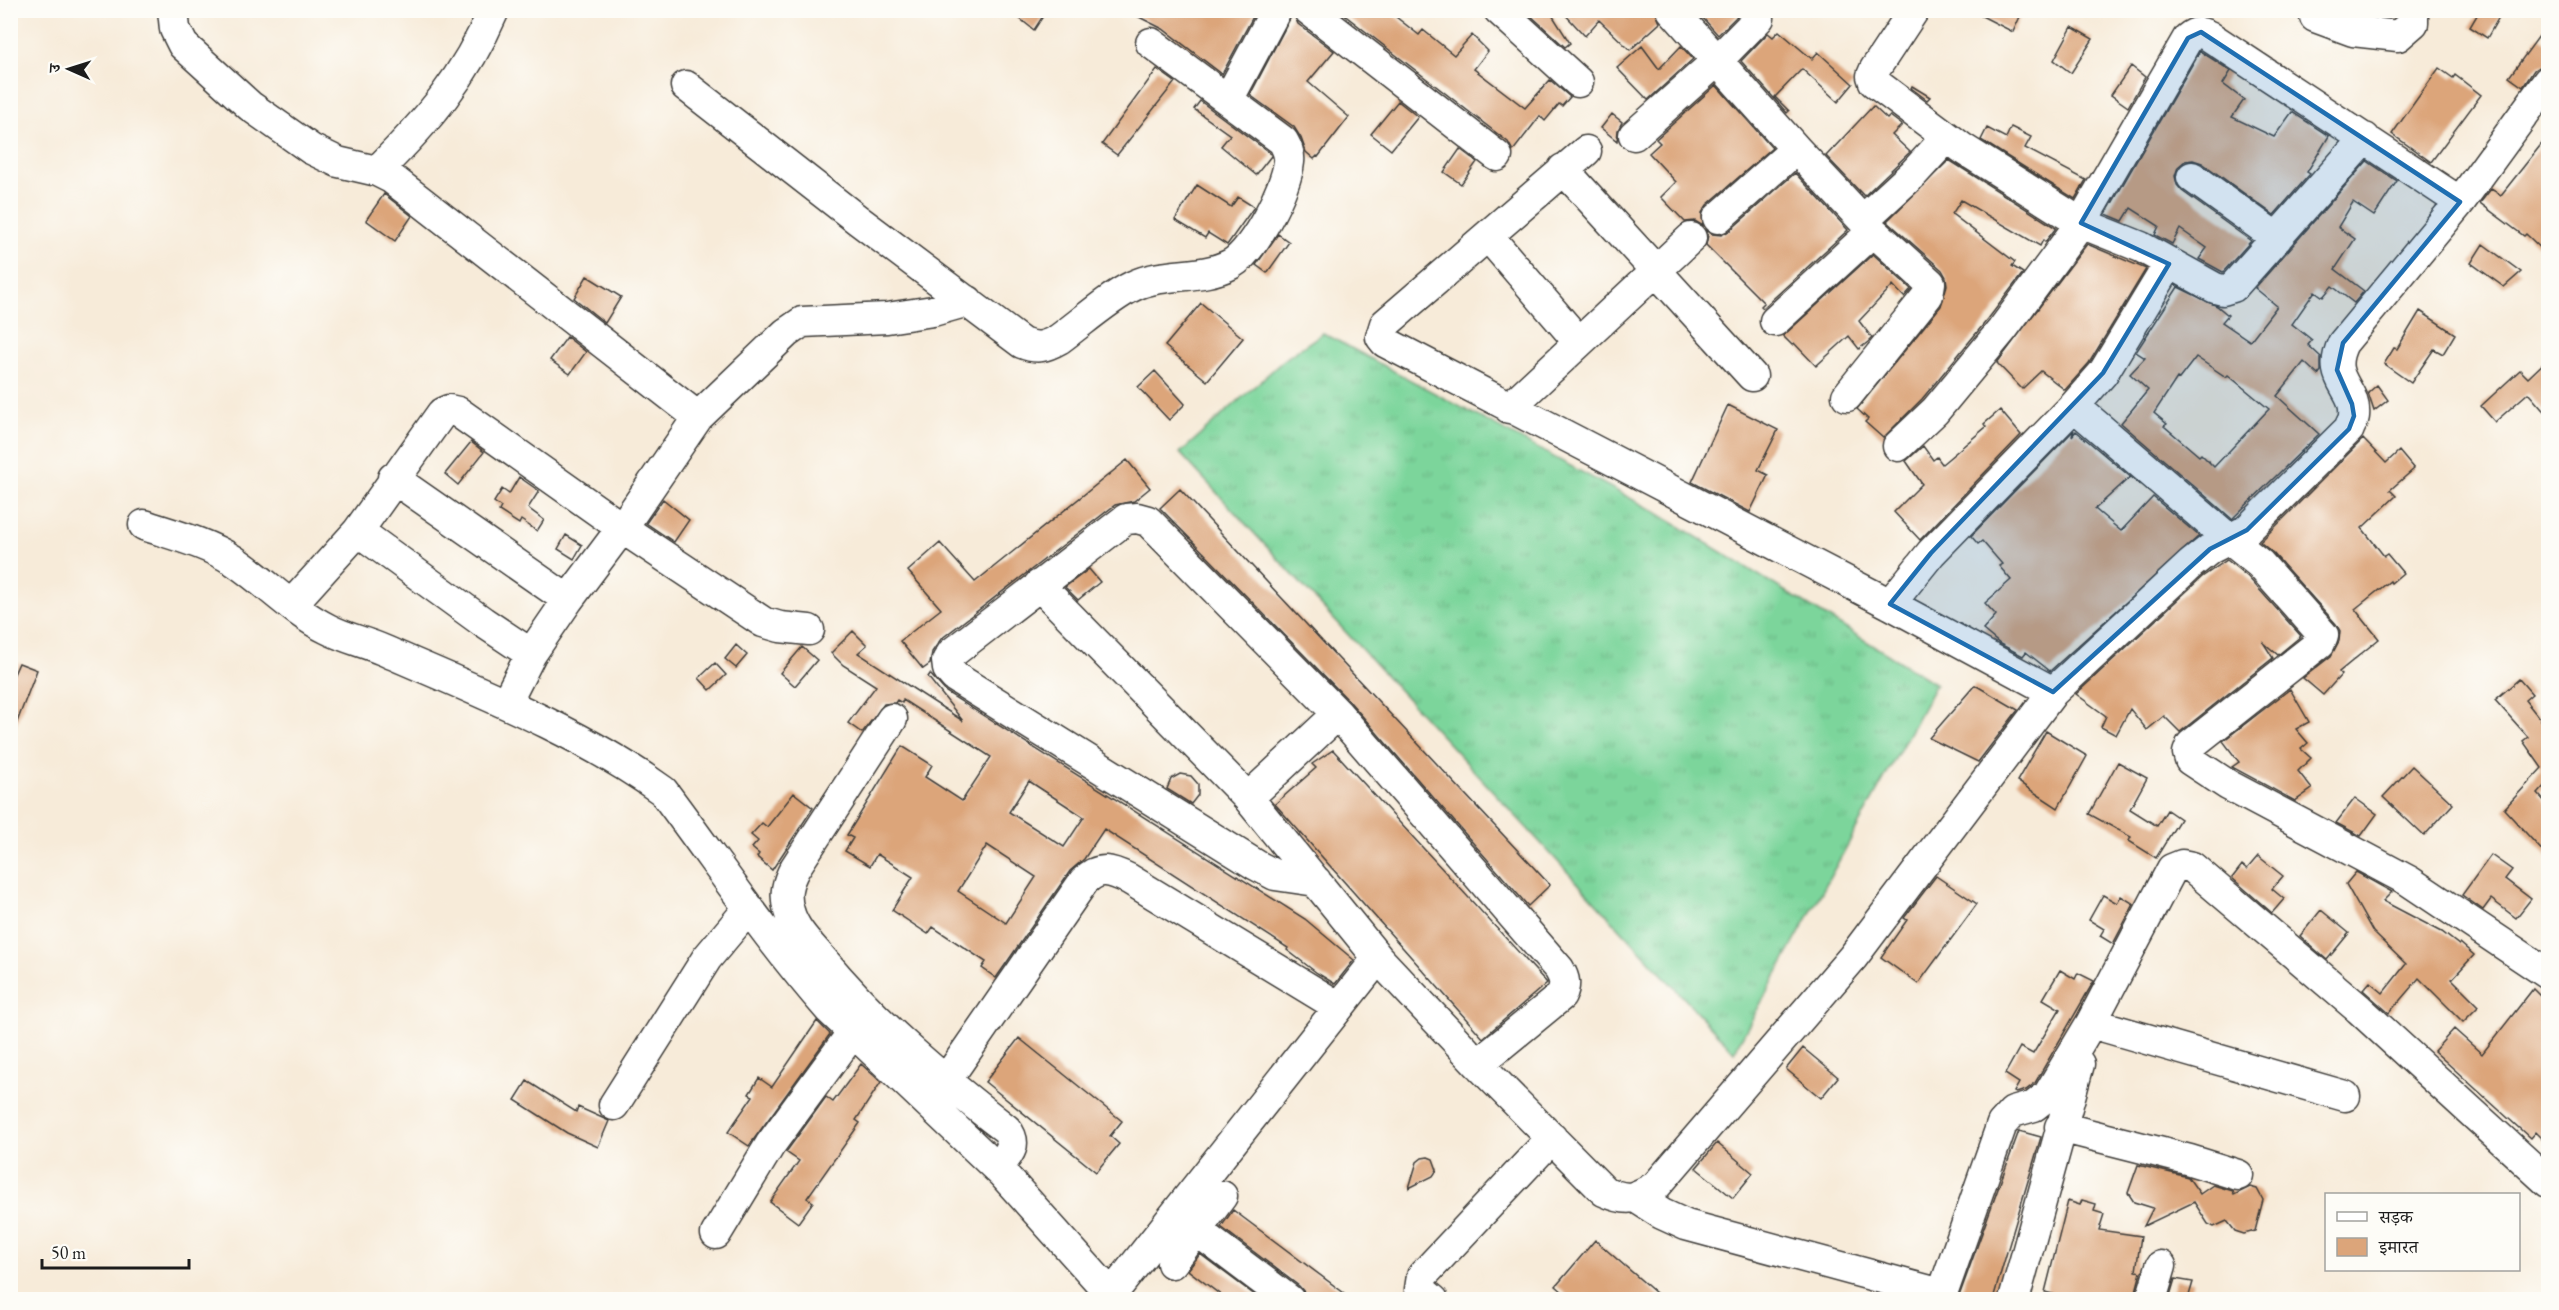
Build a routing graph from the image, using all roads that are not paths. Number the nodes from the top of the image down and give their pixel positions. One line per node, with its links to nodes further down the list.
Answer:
1 (173, 10): 22 (street)
2 (494, 10): 22 (street)
3 (1309, 10): 21 (street)
4 (1671, 10): 12 (street)
5 (1914, 10): 18 (street)
6 (2413, 10): 9 (street)
7 (1275, 11): 16 (street)
8 (1509, 13): 14 (street)
9 (2314, 17)
10 (1759, 18): 12 (street)
11 (1151, 43): 16 (street)
12 (1718, 60): 17 (street); 20 (street)
13 (2548, 81): 24 (street)
14 (1578, 82)
15 (686, 86): 33 (street)
16 (1228, 100): 33 (street)
17 (1634, 135)
18 (1947, 137): 26 (street); 27 (street)
19 (2366, 138): 24 (street); 26 (street); 30 (street)
20 (1796, 149): 25 (street); 27 (street)
21 (1497, 156)
22 (377, 171): 40 (street)
23 (2192, 177): 30 (street)
24 (2460, 202): 46 (street)
25 (1718, 218)
26 (2081, 223): 31 (street); 41 (street)
27 (1868, 226): 34 (street); 37 (street)
28 (1488, 236): 32 (street); 35 (street); 39 (street)
29 (1691, 238): 32 (street)
30 (2277, 238): 31 (street)
31 (2169, 264): 38 (street)
32 (1656, 270): 35 (street); 36 (street)
33 (968, 301): 40 (street)
34 (1774, 321)
35 (1578, 341): 39 (street)
36 (1752, 376)
37 (1847, 396)
38 (2074, 406): 46 (street); 50 (street)
39 (1509, 408): 50 (street)
40 (698, 417): 44 (street)
41 (1898, 446)
42 (393, 478): 44 (street); 45 (street); 48 (street)
43 (144, 525): 49 (street)
44 (622, 528): 48 (street); 51 (street)
45 (357, 531): 49 (street); 52 (street)
46 (2229, 539): 53 (street); 61 (street)
47 (1039, 585): 55 (street); 57 (street); 58 (street)
48 (568, 600): 52 (street)
49 (292, 604): 54 (street)
50 (1890, 604): 53 (street)
51 (809, 630)
52 (531, 654): 54 (street)
53 (2053, 692): 75 (street)
54 (506, 703): 59 (street)
55 (1338, 714): 57 (street); 65 (street)
56 (892, 719): 66 (street)
57 (1248, 798): 58 (street)
58 (1316, 881): 60 (street)
59 (749, 908): 64 (street); 68 (street)
60 (1378, 958): 62 (street); 65 (street)
61 (2548, 974)
62 (1339, 1007): 66 (street); 80 (street)
63 (2091, 1023): 67 (street); 69 (street); 73 (street); 81 (street)
64 (853, 1032): 71 (street); 77 (street)
65 (1478, 1064): 70 (street)
66 (945, 1082): 71 (street)
67 (2345, 1096)
68 (614, 1105)
69 (2060, 1127): 72 (street); 84 (street)
70 (1552, 1138): 75 (street); 83 (street)
71 (997, 1168): 80 (street)
72 (2238, 1175)
73 (2548, 1182)
74 (1222, 1196): 76 (street)
75 (1637, 1198): 81 (street)
76 (1196, 1230): 78 (street); 82 (street)
77 (716, 1234)
78 (1172, 1263)
79 (2161, 1266): 85 (street)
80 (1114, 1297)
81 (1940, 1297)
82 (1289, 1299)
83 (1433, 1299)
84 (2014, 1299)
85 (2151, 1299)

